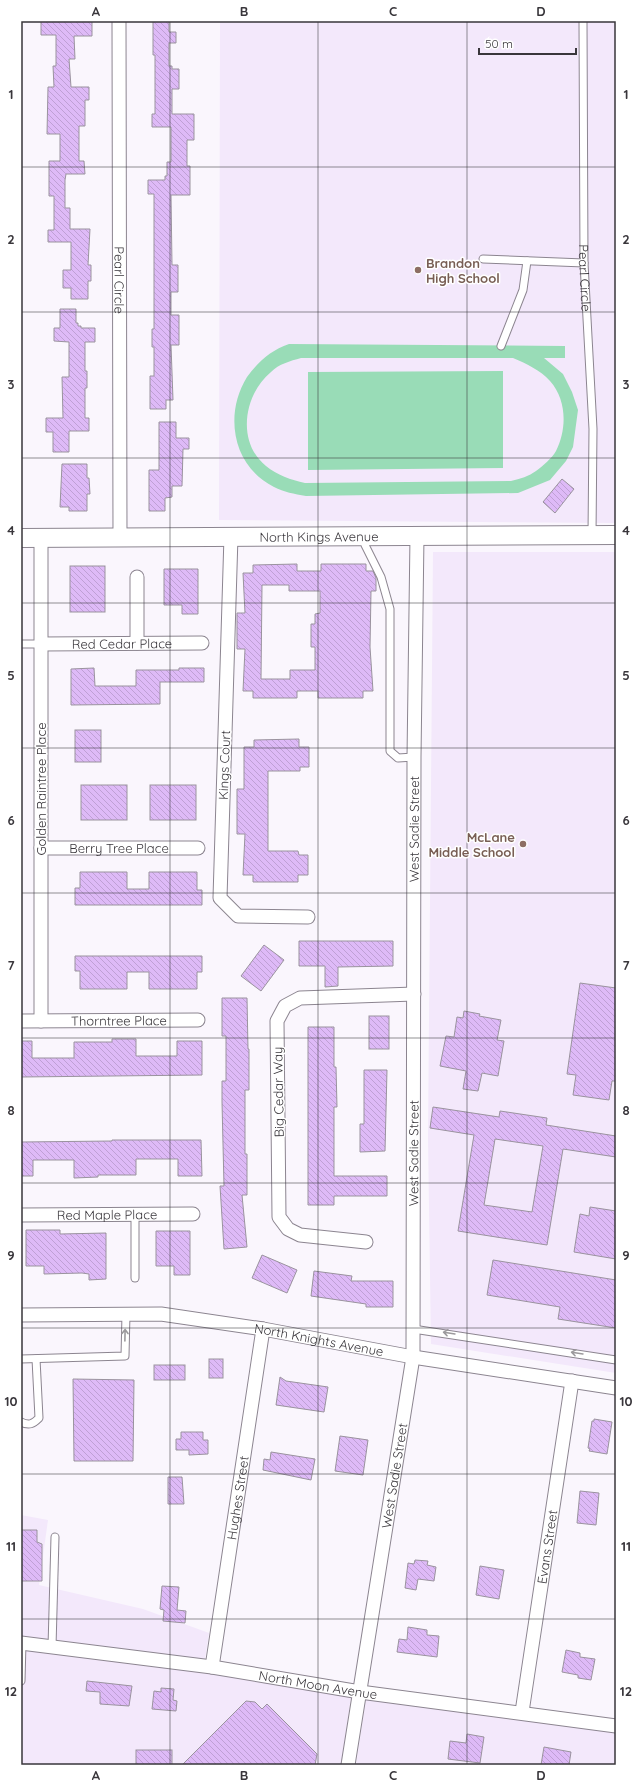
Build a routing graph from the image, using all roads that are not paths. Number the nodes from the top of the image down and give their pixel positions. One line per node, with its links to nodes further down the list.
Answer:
1 (120, 21): 14 (street, Pearl Circle)
2 (584, 21): 5 (lane, Pearl Circle)
3 (483, 259): 4 (lane)
4 (527, 261): 5 (lane); 6 (lane)
5 (584, 263): 7 (lane, Pearl Circle)
6 (501, 346)
7 (592, 535): 8 (street, North Kings Avenue); 11 (street, North Kings Avenue)
8 (616, 535)
9 (231, 536): 10 (street, North Kings Avenue); 14 (street, North Kings Avenue); 23 (street, Kings Court)
10 (364, 536): 11 (street, North Kings Avenue); 20 (lane)
11 (417, 536): 20 (street, West Sadie Street)
12 (21, 538): 13 (street, North Kings Avenue)
13 (41, 538): 14 (street, North Kings Avenue); 18 (street, Golden Raintree Place)
14 (120, 538)
15 (137, 577): 19 (street)
16 (202, 643): 19 (street, Red Cedar Place)
17 (21, 644): 18 (lane)
18 (41, 644): 19 (street, Red Cedar Place); 21 (street, Golden Raintree Place)
19 (137, 644)
20 (414, 757): 24 (street, West Sadie Street)
21 (41, 848): 22 (street, Berry Tree Place); 27 (street, Golden Raintree Place)
22 (198, 848)
23 (308, 916)
24 (414, 994): 31 (street, Big Cedar Way); 36 (street, West Sadie Street)
25 (198, 1020): 27 (street, Thorntree Place)
26 (21, 1021): 27 (street)
27 (41, 1021)
28 (21, 1214): 29 (street, Red Maple Place)
29 (135, 1214): 30 (street, Red Maple Place); 32 (lane)
30 (193, 1214)
31 (366, 1242)
32 (135, 1278)
33 (126, 1314): 34 (street, North Knights Avenue); 35 (street, North Knights Avenue); 39 (lane, one-way to 33)
34 (21, 1316)
35 (263, 1329): 37 (street, North Knights Avenue); 47 (street, Hughes Street)
36 (413, 1329): 37 (street, West Sadie Street); 40 (lane, one-way to 36)
37 (413, 1357): 41 (street, North Knights Avenue); 49 (street, West Sadie Street)
38 (21, 1359): 39 (lane)
39 (36, 1359): 43 (lane)
40 (616, 1360)
41 (572, 1381): 42 (street, North Knights Avenue); 50 (street, Evans Street)
42 (616, 1388)
43 (21, 1422)
44 (55, 1537): 46 (lane)
45 (21, 1643): 46 (street, North Moon Avenue); 48 (lane)
46 (52, 1647): 47 (street, North Moon Avenue)
47 (212, 1667): 49 (street, North Moon Avenue)
48 (21, 1681)
49 (360, 1692): 50 (street, North Moon Avenue); 52 (street, West Sadie Street)
50 (522, 1712): 51 (street, North Moon Avenue)
51 (616, 1726)
52 (348, 1765)

